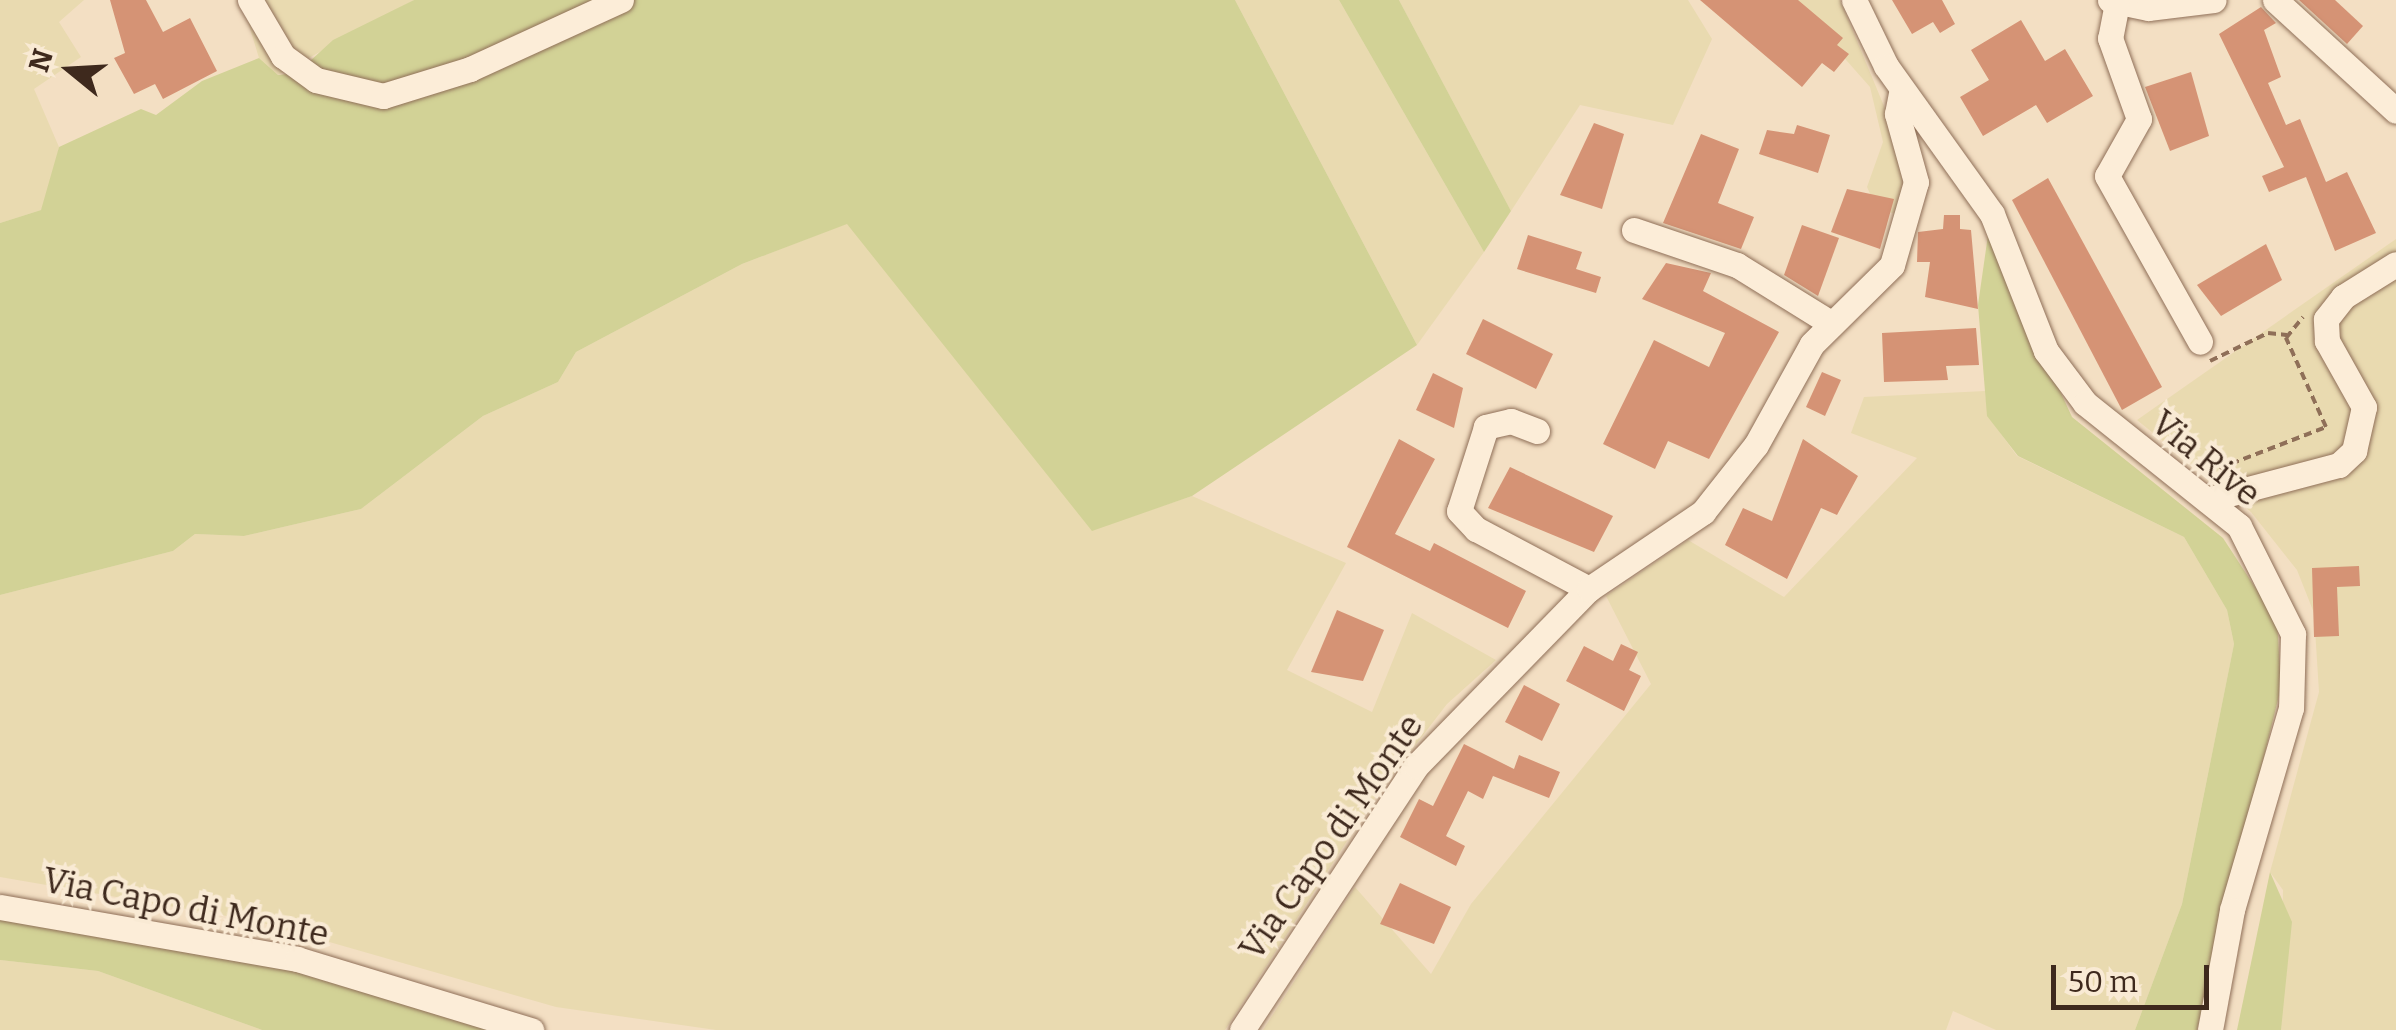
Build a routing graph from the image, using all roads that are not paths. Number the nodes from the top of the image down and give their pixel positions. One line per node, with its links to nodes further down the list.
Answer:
1 (250, 0): 2 (street)
2 (621, 0)
3 (1854, 0): 7 (street, Via Rive)
4 (2214, 0): 6 (street)
5 (2274, 0): 8 (street)
6 (2114, 2): 12 (street)
7 (1902, 89): 11 (street, Via Capo di Monte); 14 (street, Via Rive)
8 (2396, 111)
9 (1634, 230): 11 (street)
10 (2396, 264): 14 (street)
11 (1829, 322): 15 (street, Via Capo di Monte)
12 (2200, 342)
13 (1537, 431): 15 (street)
14 (2210, 500): 19 (street, Via Rive)
15 (1589, 589): 18 (street, Via Capo di Monte)
16 (0, 907): 17 (street, Via Capo di Monte)
17 (530, 1030)
18 (1242, 1030)
19 (2210, 1030)

